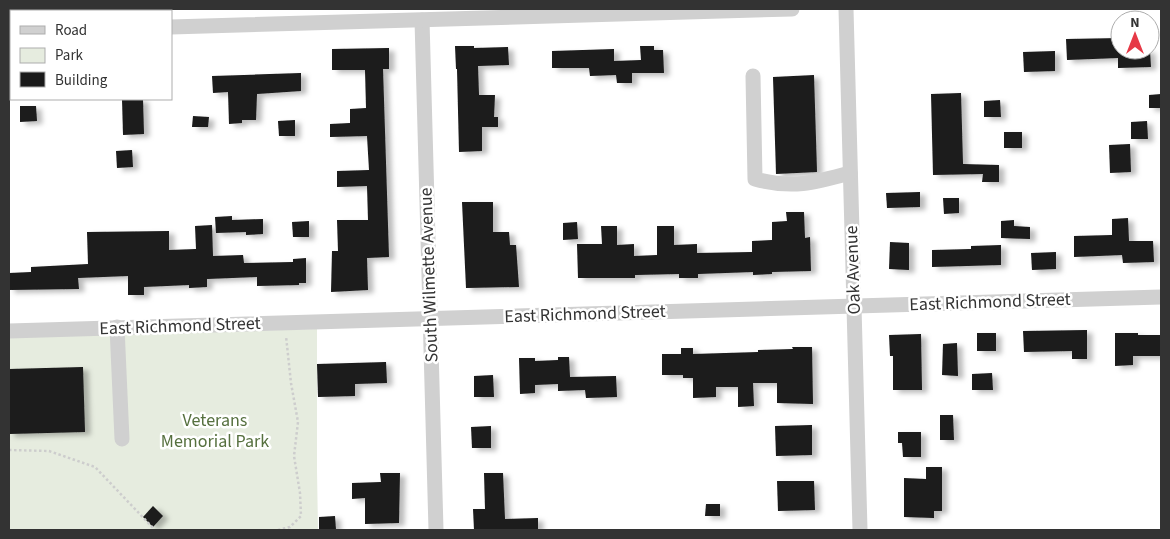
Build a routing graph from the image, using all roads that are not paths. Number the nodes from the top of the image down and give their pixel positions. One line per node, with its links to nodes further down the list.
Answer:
1 (792, 9): 3 (street)
2 (846, 9): 6 (street, Oak Avenue)
3 (422, 20): 4 (street); 9 (street, South Wilmette Avenue)
4 (172, 27)
5 (753, 76): 6 (street)
6 (850, 173): 8 (street, Oak Avenue)
7 (1161, 297): 8 (street, East Richmond Street)
8 (854, 306): 9 (street, East Richmond Street); 14 (street, Oak Avenue)
9 (430, 318): 10 (street, East Richmond Street); 13 (street, South Wilmette Avenue)
10 (117, 327): 11 (street, East Richmond Street); 12 (street)
11 (9, 330)
12 (122, 439)
13 (436, 530)
14 (860, 530)

